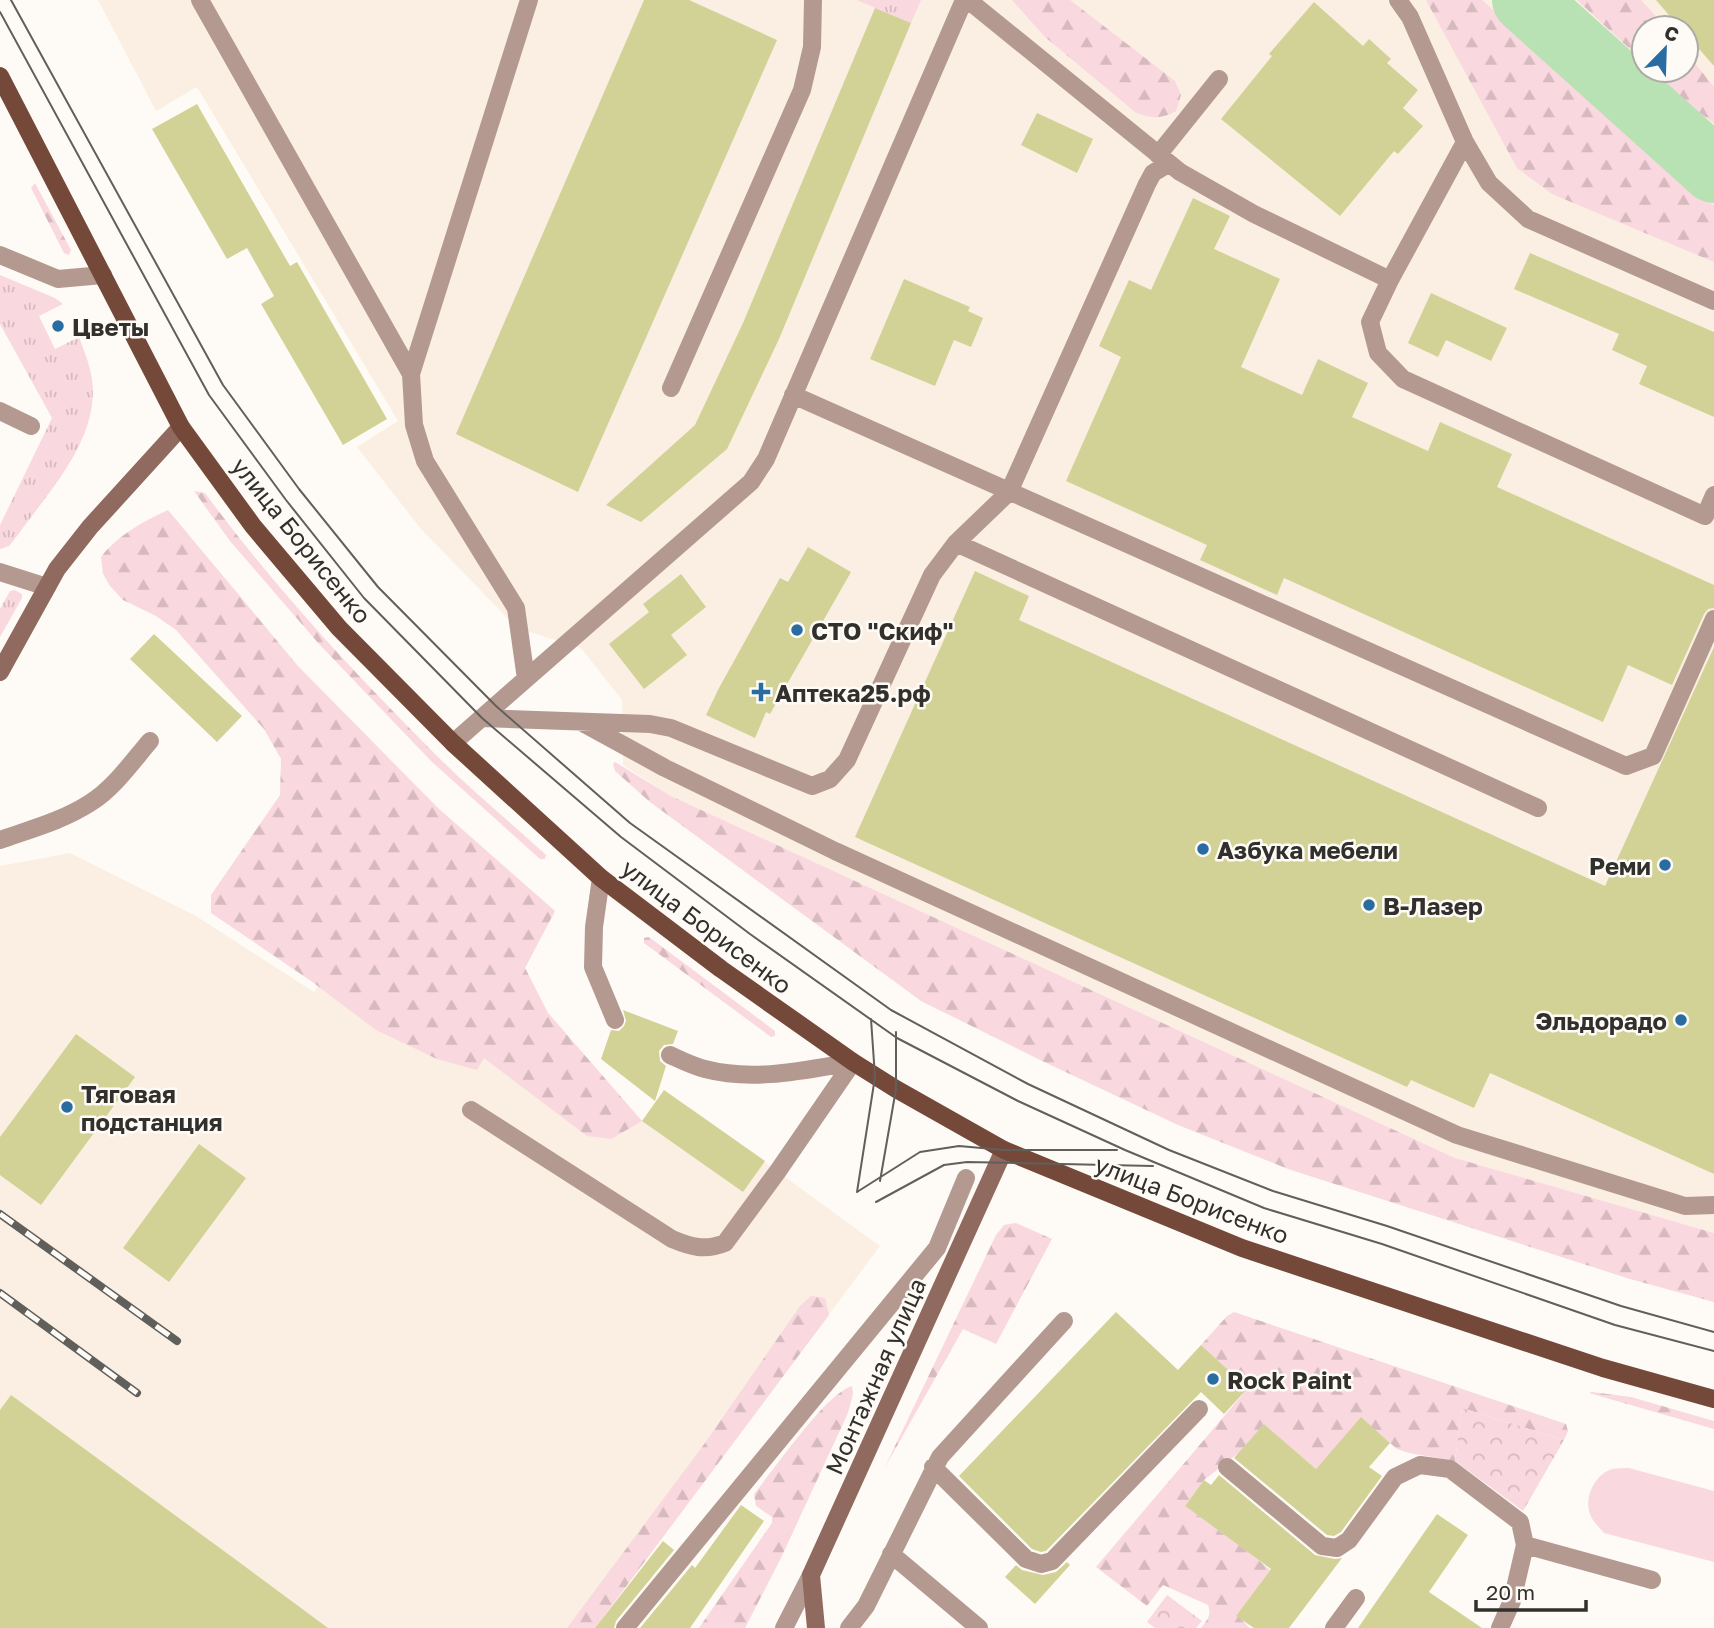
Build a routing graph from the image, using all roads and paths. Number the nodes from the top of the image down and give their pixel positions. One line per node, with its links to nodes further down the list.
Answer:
1 (200, 0): 14 (street)
2 (529, 0): 14 (street)
3 (813, 0): 15 (street)
4 (966, 0): 9 (street); 16 (street)
5 (1398, 0): 8 (street)
6 (0, 76): 11 (main road, улица Борисенко)
7 (1219, 79): 9 (street)
8 (1465, 142): 12 (street); 13 (street)
9 (1163, 159): 12 (street); 20 (street)
10 (0, 255): 11 (street)
11 (103, 275): 19 (main road, улица Борисенко)
12 (1390, 280): 22 (street)
13 (1714, 301)
14 (411, 374): 28 (street)
15 (671, 388)
16 (793, 396): 20 (street); 28 (street)
17 (0, 411): 18 (street)
18 (31, 426)
19 (181, 427): 25 (main road); 32 (main road, улица Борисенко)
20 (1009, 492): 23 (street); 26 (street)
21 (1714, 495): 22 (street)
22 (1709, 520)
23 (957, 543): 30 (street); 33 (street)
24 (0, 572): 25 (street)
25 (47, 587): 27 (main road)
26 (1714, 619)
27 (0, 672)
28 (526, 679): 29 (street)
29 (482, 718): 30 (street); 32 (street)
30 (583, 723): 42 (street)
31 (150, 741): 34 (street)
32 (453, 743): 35 (main road, улица Борисенко)
33 (1538, 808)
34 (0, 840)
35 (601, 878): 36 (street); 38 (main road, улица Борисенко)
36 (615, 1020)
37 (670, 1055): 38 (street)
38 (853, 1062): 39 (street); 40 (main road, улица Борисенко)
39 (471, 1110)
40 (1004, 1150): 44 (main road, улица Борисенко); 50 (main road, Монтажная улица)
41 (966, 1178): 53 (street)
42 (1714, 1205)
43 (1064, 1321): 46 (street)
44 (1714, 1399)
45 (1199, 1409): 46 (street)
46 (933, 1467): 49 (street)
47 (1227, 1467): 48 (street)
48 (1525, 1545): 51 (street); 59 (street)
49 (891, 1554): 56 (street); 57 (street)
50 (811, 1575): 54 (street); 55 (main road, Монтажная улица)
51 (1652, 1580)
52 (1356, 1598): 58 (street)
53 (625, 1628)
54 (784, 1628)
55 (816, 1628)
56 (849, 1628)
57 (979, 1628)
58 (1334, 1628)
59 (1500, 1628)

